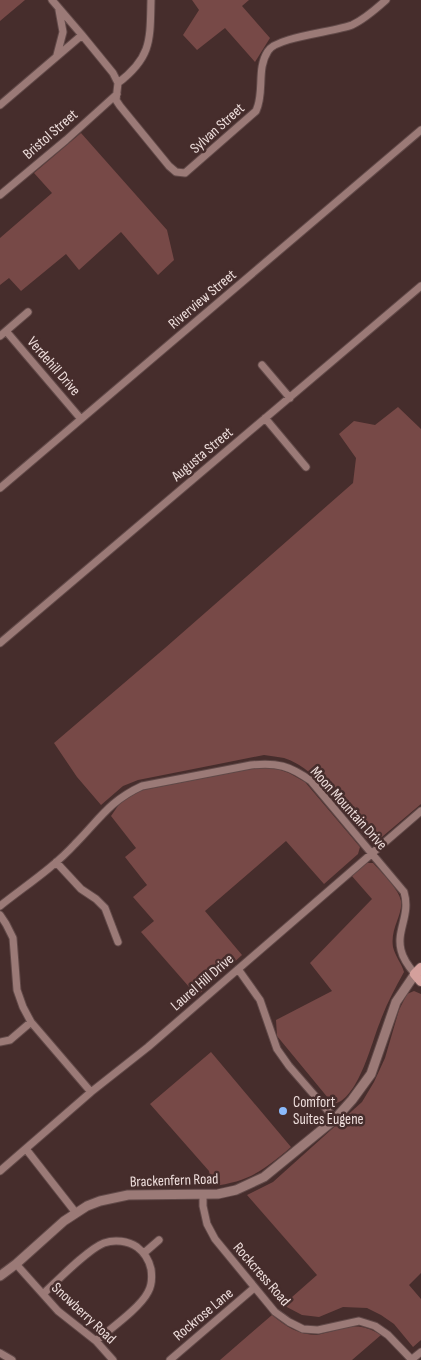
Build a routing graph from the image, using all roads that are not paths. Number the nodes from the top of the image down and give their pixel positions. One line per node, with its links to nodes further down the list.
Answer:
1 (52, 0): 4 (street)
2 (151, 0): 7 (street)
3 (386, 0): 8 (street, Sylvan Street)
4 (58, 8): 5 (street); 6 (street)
5 (82, 35): 6 (street); 7 (street)
6 (56, 58): 9 (street)
7 (118, 83): 8 (street)
8 (117, 94): 11 (street, Bristol Street)
9 (0, 105)
10 (421, 130): 18 (street, Riverview Street)
11 (0, 195)
12 (421, 286): 16 (street, Augusta Street)
13 (28, 312): 14 (street)
14 (3, 334): 18 (street, Verdehill Drive)
15 (262, 365): 16 (street)
16 (290, 398): 17 (street, Augusta Street)
17 (265, 418): 19 (street); 21 (street, Augusta Street)
18 (81, 419): 20 (street, Riverview Street)
19 (306, 467)
20 (0, 488)
21 (0, 643)
22 (421, 811): 23 (street, Laurel Hill Drive)
23 (372, 854): 24 (street, Moon Mountain Drive); 28 (street, Laurel Hill Drive); 29 (street, Moon Mountain Drive)
24 (56, 862): 25 (street, Moon Mountain Drive); 27 (street)
25 (0, 906)
26 (0, 915): 30 (street)
27 (118, 942)
28 (238, 969): 32 (street, Laurel Hill Drive); 33 (street)
29 (419, 974): 33 (street, Brackenfern Road)
30 (31, 1022): 31 (street); 32 (street)
31 (0, 1042)
32 (92, 1092): 34 (street, Laurel Hill Drive)
33 (334, 1119): 36 (street, Brackenfern Road)
34 (26, 1149): 35 (street, Laurel Hill Drive); 37 (street)
35 (0, 1171)
36 (203, 1194): 37 (street, Brackenfern Road); 42 (street, Rockcress Road)
37 (76, 1213): 40 (street, Brackenfern Road)
38 (159, 1240): 39 (street)
39 (144, 1253): 43 (street); 44 (street)
40 (16, 1264): 41 (street, Brackenfern Road); 43 (street, Snowberry Road)
41 (0, 1276)
42 (254, 1288): 49 (street, Rockrose Lane); 50 (street, Rockcress Road)
43 (42, 1294): 44 (street, Snowberry Road)
44 (96, 1342): 48 (street, Snowberry Road)
45 (421, 1352): 50 (street)
46 (0, 1353): 47 (street)
47 (12, 1360)
48 (114, 1360)
49 (170, 1360)
50 (412, 1360)

